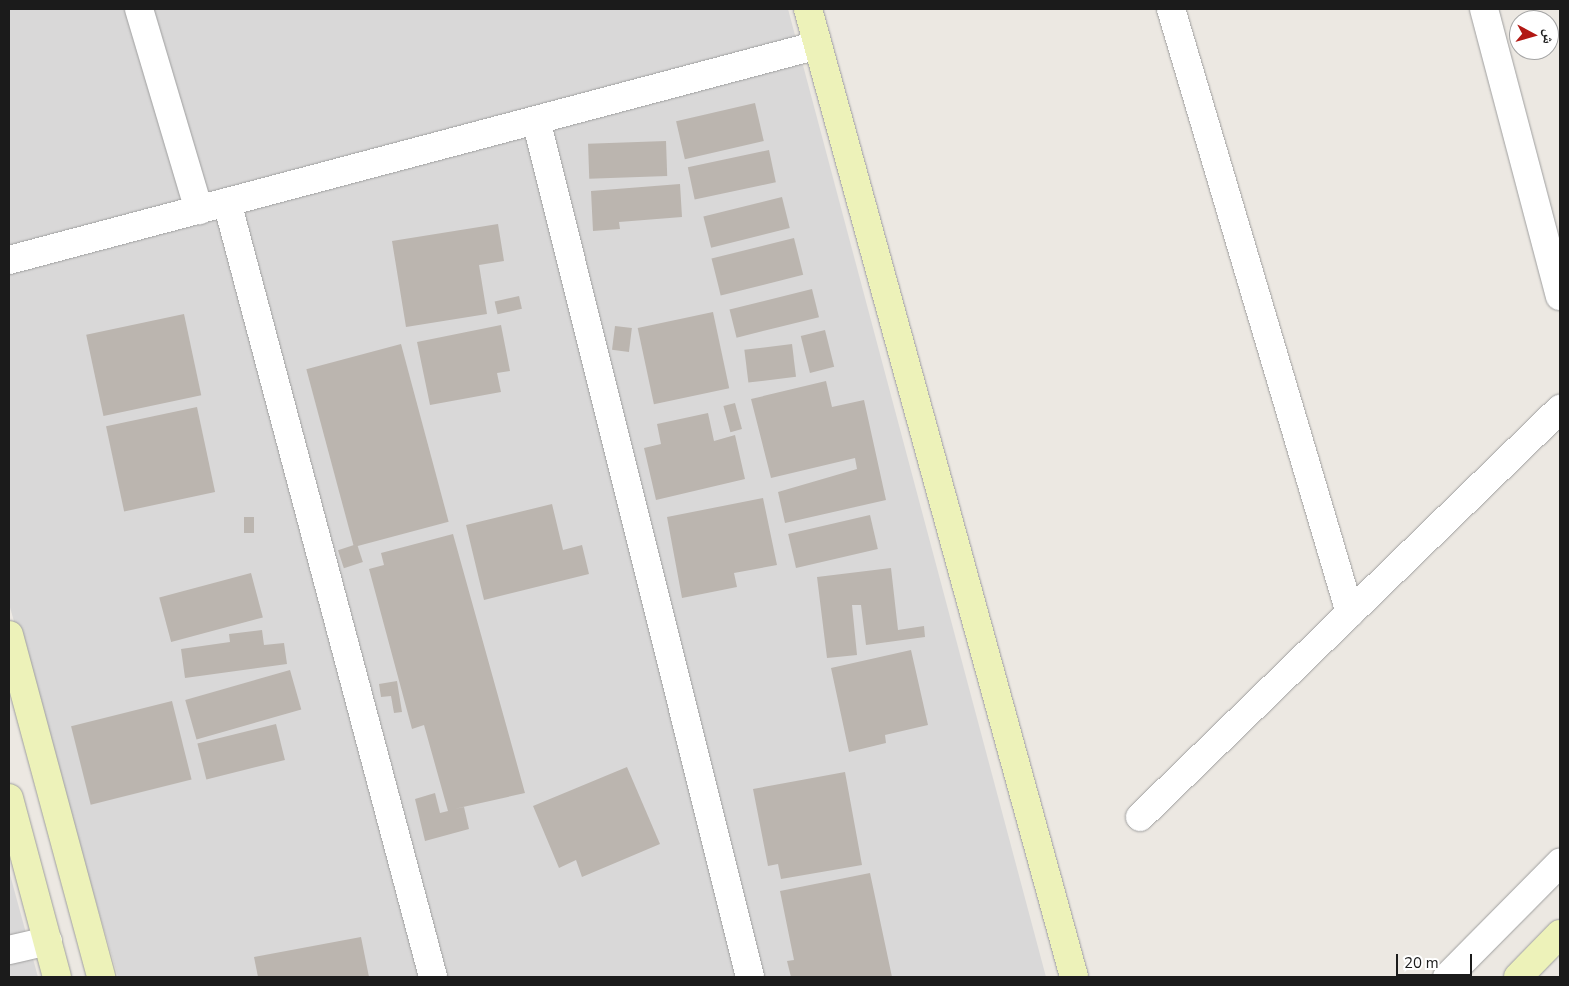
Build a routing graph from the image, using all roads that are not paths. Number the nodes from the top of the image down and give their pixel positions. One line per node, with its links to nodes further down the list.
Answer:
1 (139, 9): 8 (street)
2 (808, 9): 5 (street)
3 (1171, 9): 12 (street)
4 (1484, 9): 10 (street)
5 (818, 45): 6 (street); 24 (street)
6 (536, 120): 7 (street); 23 (street)
7 (227, 202): 8 (street); 22 (street)
8 (199, 210): 9 (street)
9 (9, 260)
10 (1560, 296)
11 (1560, 408): 12 (street)
12 (1350, 613): 15 (street)
13 (9, 635): 21 (street)
14 (9, 798): 18 (street)
15 (1140, 817)
16 (1560, 863): 25 (street)
17 (1560, 934): 26 (street)
18 (48, 941): 19 (street); 20 (street)
19 (9, 950)
20 (58, 977)
21 (101, 977)
22 (433, 977)
23 (750, 977)
24 (1074, 977)
25 (1447, 977)
26 (1517, 977)

